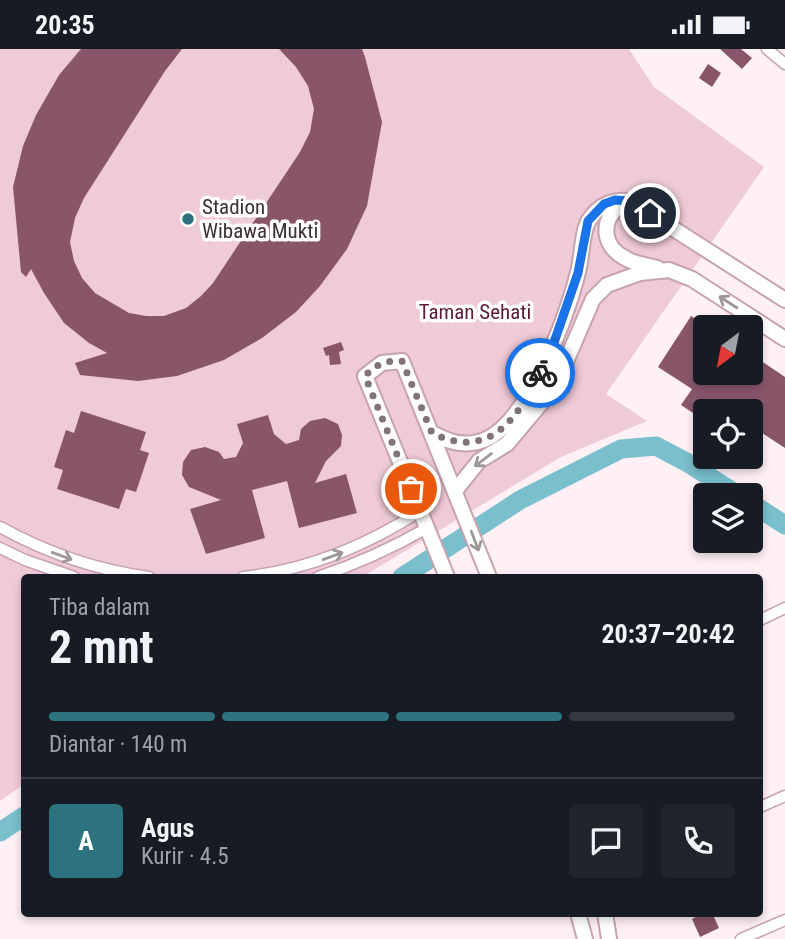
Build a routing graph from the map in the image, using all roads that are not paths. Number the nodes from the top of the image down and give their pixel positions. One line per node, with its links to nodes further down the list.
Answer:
1 (767, 49): 2 (street)
2 (785, 64)
3 (630, 201): 4 (main road); 5 (main road); 7 (main road)
4 (668, 270): 6 (main road, one-way to 4); 8 (main road, one-way to 8)
5 (785, 299)
6 (785, 339)
7 (432, 433): 8 (main road); 9 (main road)
8 (455, 491): 18 (main road, one-way to 18)
9 (421, 512): 11 (main road); 15 (street, one-way to 9)
10 (0, 527): 14 (street, one-way to 14)
11 (427, 529): 16 (street); 17 (main road)
12 (0, 548): 13 (street)
13 (65, 574)
14 (136, 574)
15 (261, 574)
16 (327, 574)
17 (446, 574)
18 (487, 574)
19 (785, 608): 20 (street)
20 (763, 619)
21 (785, 796): 22 (street)
22 (763, 806)
23 (579, 917): 26 (main road)
24 (607, 917): 27 (main road)
25 (785, 920): 28 (street)
26 (585, 939)
27 (610, 939)
28 (741, 939)

